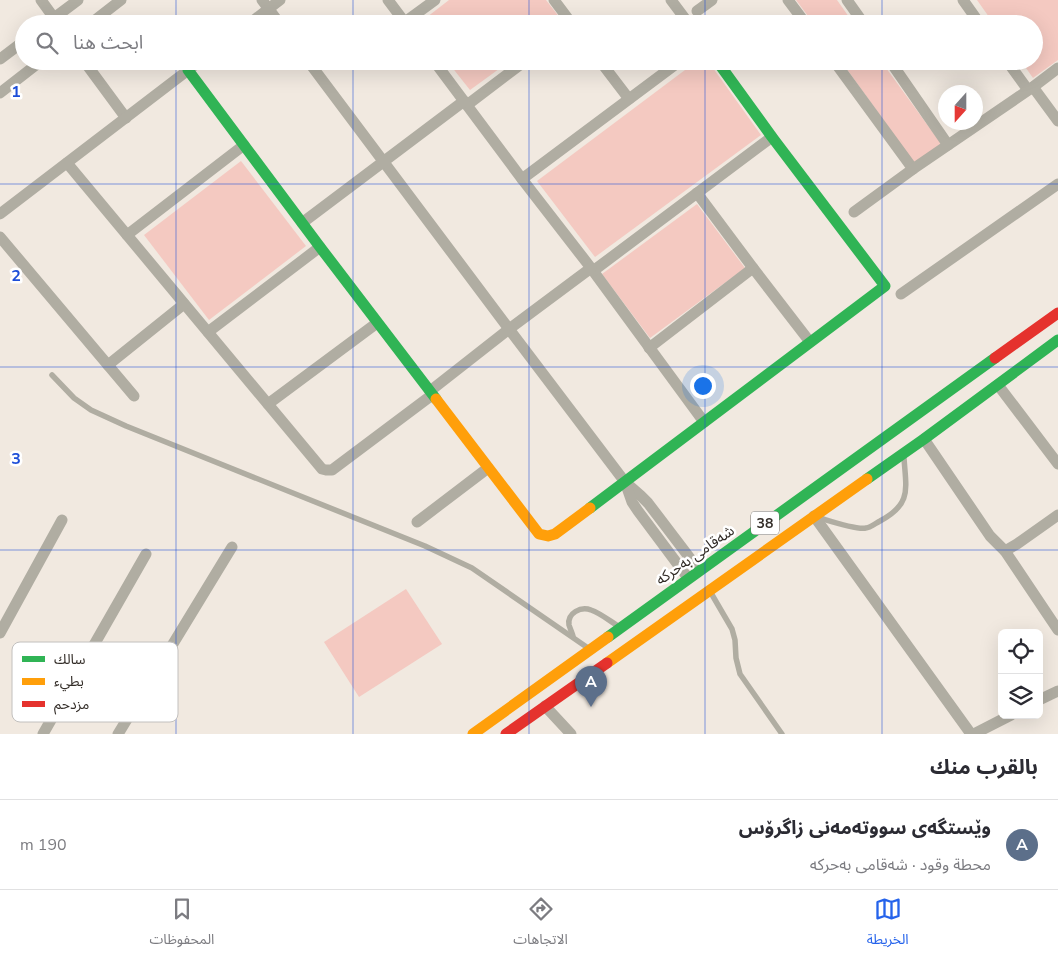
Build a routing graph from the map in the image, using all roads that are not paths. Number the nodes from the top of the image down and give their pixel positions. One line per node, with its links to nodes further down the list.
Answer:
1 (41, 0): 15 (street)
2 (78, 0): 16 (street)
3 (121, 0): 17 (street)
4 (280, 0): 13 (street)
5 (388, 0): 20 (street)
6 (435, 0): 21 (street)
7 (554, 0): 22 (street)
8 (671, 0): 23 (street)
9 (712, 0): 14 (street)
10 (788, 0): 24 (street)
11 (847, 0): 25 (street)
12 (963, 0): 26 (street)
13 (265, 4): 18 (street); 19 (street)
14 (697, 11)
15 (47, 15)
16 (58, 15)
17 (102, 15)
18 (256, 15)
19 (273, 15)
20 (400, 15)
21 (416, 15)
22 (565, 15)
23 (682, 15)
24 (799, 15)
25 (858, 15)
26 (974, 15)
27 (15, 48): 28 (street)
28 (0, 59)
29 (1058, 68): 42 (street)
30 (29, 70): 43 (street)
31 (91, 70): 46 (street)
32 (188, 70): 46 (street); 49 (main road)
33 (315, 70): 51 (street)
34 (441, 70): 45 (street)
35 (512, 70): 45 (street)
36 (607, 70): 44 (street)
37 (668, 70): 44 (street)
38 (724, 70): 48 (main road)
39 (841, 70): 53 (street)
40 (896, 70): 50 (street)
41 (1014, 70): 42 (street)
42 (1030, 89): 47 (street); 50 (street)
43 (0, 92)
44 (629, 99): 54 (street)
45 (466, 103): 51 (street); 54 (street)
46 (126, 118): 52 (street)
47 (1058, 121)
48 (772, 137): 56 (street); 73 (main road)
49 (244, 145): 59 (main road); 60 (street)
50 (948, 145): 53 (street)
51 (384, 161): 59 (street); 69 (street)
52 (67, 163): 58 (street); 60 (street)
53 (913, 169): 57 (street)
54 (522, 179): 64 (street)
55 (1058, 184): 65 (street)
56 (698, 193): 63 (street); 64 (street)
57 (854, 212)
58 (0, 214)
59 (302, 223): 62 (main road)
60 (126, 235): 66 (street)
61 (0, 237): 76 (street)
62 (320, 247): 68 (main road); 70 (street)
63 (753, 268): 73 (street); 74 (street)
64 (592, 269): 69 (street); 74 (street)
65 (901, 294)
66 (184, 304): 70 (street); 76 (street)
67 (1058, 313): 71 (main road, شەقامی بەحرکە / 38)
68 (377, 323): 80 (main road); 82 (street)
69 (509, 330): 80 (street); 88 (street)
70 (208, 332): 82 (street)
71 (1029, 333): 75 (main road); 77 (main road, شەقامی بەحرکە / 38)
72 (1058, 340): 75 (main road, شەقامی بەحرکە / 38)
73 (810, 342): 83 (main road)
74 (649, 348): 83 (street)
75 (1043, 351): 77 (main road, شەقامی بەحرکە / 38)
76 (108, 365): 81 (street)
77 (1003, 367): 79 (main road, شەقامی بەحرکە / 38); 96 (main road, شەقامی بەحرکە / 38)
78 (52, 375): 102 (lane)
79 (998, 385): 84 (main road, شەقامی بەحرکە / 38); 86 (street)
80 (431, 393): 82 (street); 87 (main road)
81 (134, 396)
82 (268, 404)
83 (704, 422): 88 (main road)
84 (924, 439): 85 (main road, شەقامی بەحرکە / 38); 94 (street)
85 (903, 453): 90 (main road, شەقامی بەحرکە / 38); 90 (lane)
86 (1058, 464)
87 (488, 468): 88 (main road); 92 (street)
88 (625, 482): 96 (street); 97 (street)
89 (1058, 515): 94 (street)
90 (814, 516): 98 (main road, شەقامی بەحرکە / 38); 118 (street)
91 (62, 520): 101 (street)
92 (417, 522)
93 (232, 548): 104 (street)
94 (1005, 551): 100 (street)
95 (146, 554): 103 (street)
96 (699, 570): 97 (main road, شەقامی بەحرکە / 38)
97 (688, 578): 99 (main road, شەقامی بەحرکە / 38)
98 (709, 590): 108 (main road, شەقامی بەحرکە / 38); 117 (lane)
99 (620, 627): 102 (lane); 105 (main road, شەقامی بەحرکە / 38)
100 (1058, 630)
101 (0, 633)
102 (573, 637): 105 (lane)
103 (96, 642)
104 (174, 642)
105 (590, 649): 114 (main road, شەقامی بەحرکە / 38)
106 (1058, 691): 107 (street)
107 (1043, 698)
108 (545, 706): 115 (main road, شەقامی بەحرکە / 38); 116 (street)
109 (1003, 719): 118 (street)
110 (50, 722): 112 (street)
111 (125, 722): 113 (street)
112 (43, 734)
113 (118, 734)
114 (472, 734)
115 (506, 734)
116 (571, 734)
117 (782, 734)
118 (973, 734)

